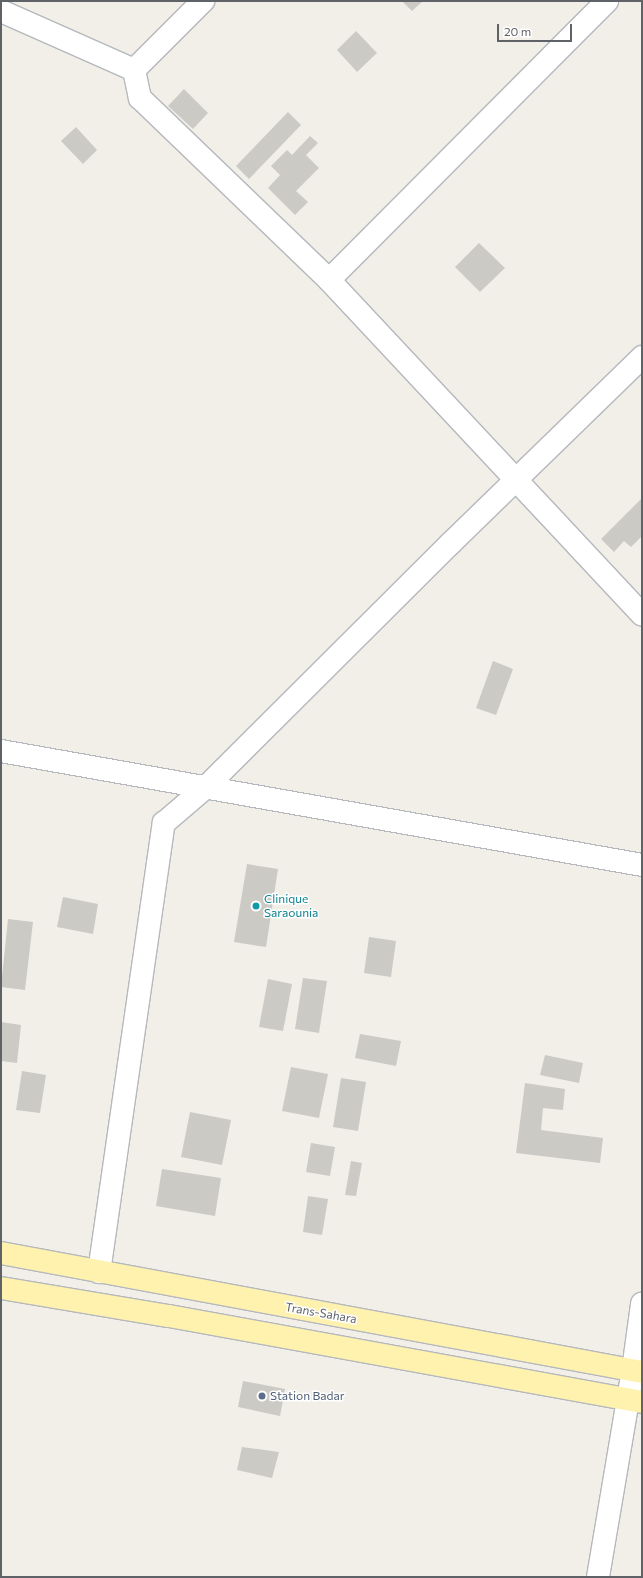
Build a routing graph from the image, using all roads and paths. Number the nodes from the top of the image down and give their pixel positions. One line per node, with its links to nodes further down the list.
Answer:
1 (203, 1): 4 (street)
2 (607, 1): 5 (street)
3 (1, 11): 4 (street)
4 (134, 70): 5 (street)
5 (329, 280): 7 (street)
6 (642, 357): 7 (street)
7 (516, 479): 8 (street); 10 (street)
8 (642, 614)
9 (1, 751): 10 (street)
10 (206, 787): 11 (street); 13 (street)
11 (642, 865)
12 (1, 1253): 13 (main road, Trans-Sahara)
13 (99, 1272): 14 (main road, Trans-Sahara)
14 (175, 1286): 17 (main road); 18 (main road, Trans-Sahara)
15 (1, 1288): 17 (main road)
16 (642, 1304): 20 (street)
17 (169, 1316): 19 (main road)
18 (358, 1320): 19 (main road); 20 (main road, Trans-Sahara)
19 (352, 1350): 21 (main road)
20 (638, 1371): 21 (street)
21 (635, 1401): 22 (street)
22 (598, 1577)

